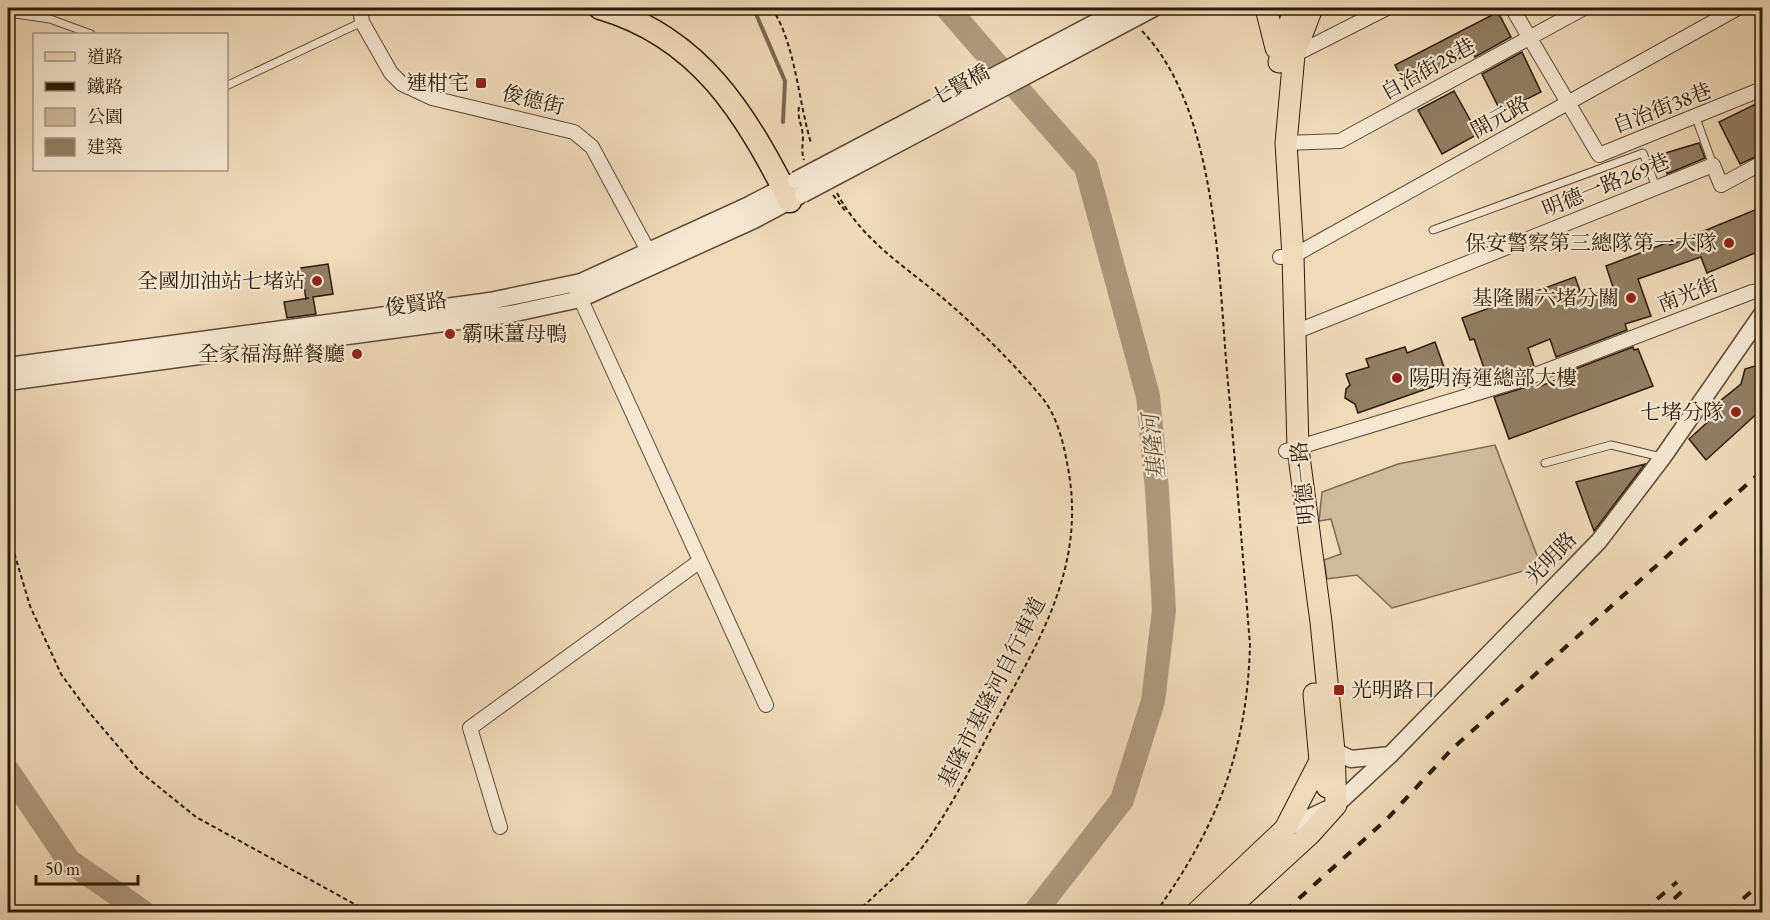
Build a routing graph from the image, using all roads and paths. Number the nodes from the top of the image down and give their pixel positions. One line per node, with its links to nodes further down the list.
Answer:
1 (360, 8): 14 (street)
2 (600, 8): 27 (highway)
3 (772, 8): 21 (path)
4 (1124, 8): 27 (street, 七賢橋, bridge)
5 (1266, 8): 17 (main road)
6 (1294, 8): 17 (main road, 明德一路)
7 (1312, 8): 17 (main road, 明德一路)
8 (1387, 8): 17 (street)
9 (1512, 8): 16 (street)
10 (1584, 8): 16 (street, 自治街28巷)
11 (1738, 8): 20 (street, 開元路)
12 (8, 14): 15 (lane)
13 (1144, 17): 28 (street, 七賢橋, bridge); 52 (path)
14 (362, 22): 18 (lane); 33 (street, 俊德街)
15 (88, 33)
16 (1529, 38): 20 (street); 24 (street, 自治街28巷)
17 (1287, 56): 24 (main road, 明德一路); 32 (main road, 明德一路)
18 (228, 85)
19 (1762, 89): 22 (street, 自治街38巷)
20 (1568, 103): 22 (street, 自治街38巷); 32 (street, 開元路)
21 (800, 105): 23 (path); 27 (path)
22 (1696, 118): 26 (lane)
23 (811, 143)
24 (1286, 143): 32 (main road, 明德一路)
25 (1762, 163): 26 (street)
26 (1713, 165): 29 (street, 明德一路269巷)
27 (792, 185): 28 (street, 七賢橋, bridge); 33 (street, 俊賢路)
28 (830, 186): 30 (path, 基隆市基隆河自行車道); 30 (path, 基隆市基隆河自行車道)
29 (1656, 188): 31 (lane); 37 (street, 明德一路269巷)
30 (849, 217): 51 (path, 基隆市基隆河自行車道)
31 (1433, 231)
32 (1286, 256): 37 (main road, 明德一路); 39 (main road, 明德一路)
33 (652, 259): 34 (street, 俊賢路)
34 (577, 291): 38 (street, 俊賢路); 43 (street)
35 (1762, 291): 39 (street, 南光街)
36 (1762, 314): 40 (street, 光明路)
37 (1295, 332): 39 (main road, 明德一路)
38 (9, 369)
39 (1292, 450): 46 (main road, 明德一路)
40 (1663, 457): 41 (lane); 45 (street, 光明路)
41 (1545, 463)
42 (8, 532): 50 (path)
43 (700, 561): 44 (street); 48 (street)
44 (766, 705)
45 (1390, 755): 46 (street); 47 (street, 光明路)
46 (1327, 756): 47 (main road, 明德一路); 49 (main road)
47 (1336, 805): 49 (street, 光明路); 54 (main road)
48 (500, 827)
49 (1285, 829): 53 (main road)
50 (369, 912)
51 (857, 912)
52 (1156, 912)
53 (1197, 912)
54 (1225, 912)

